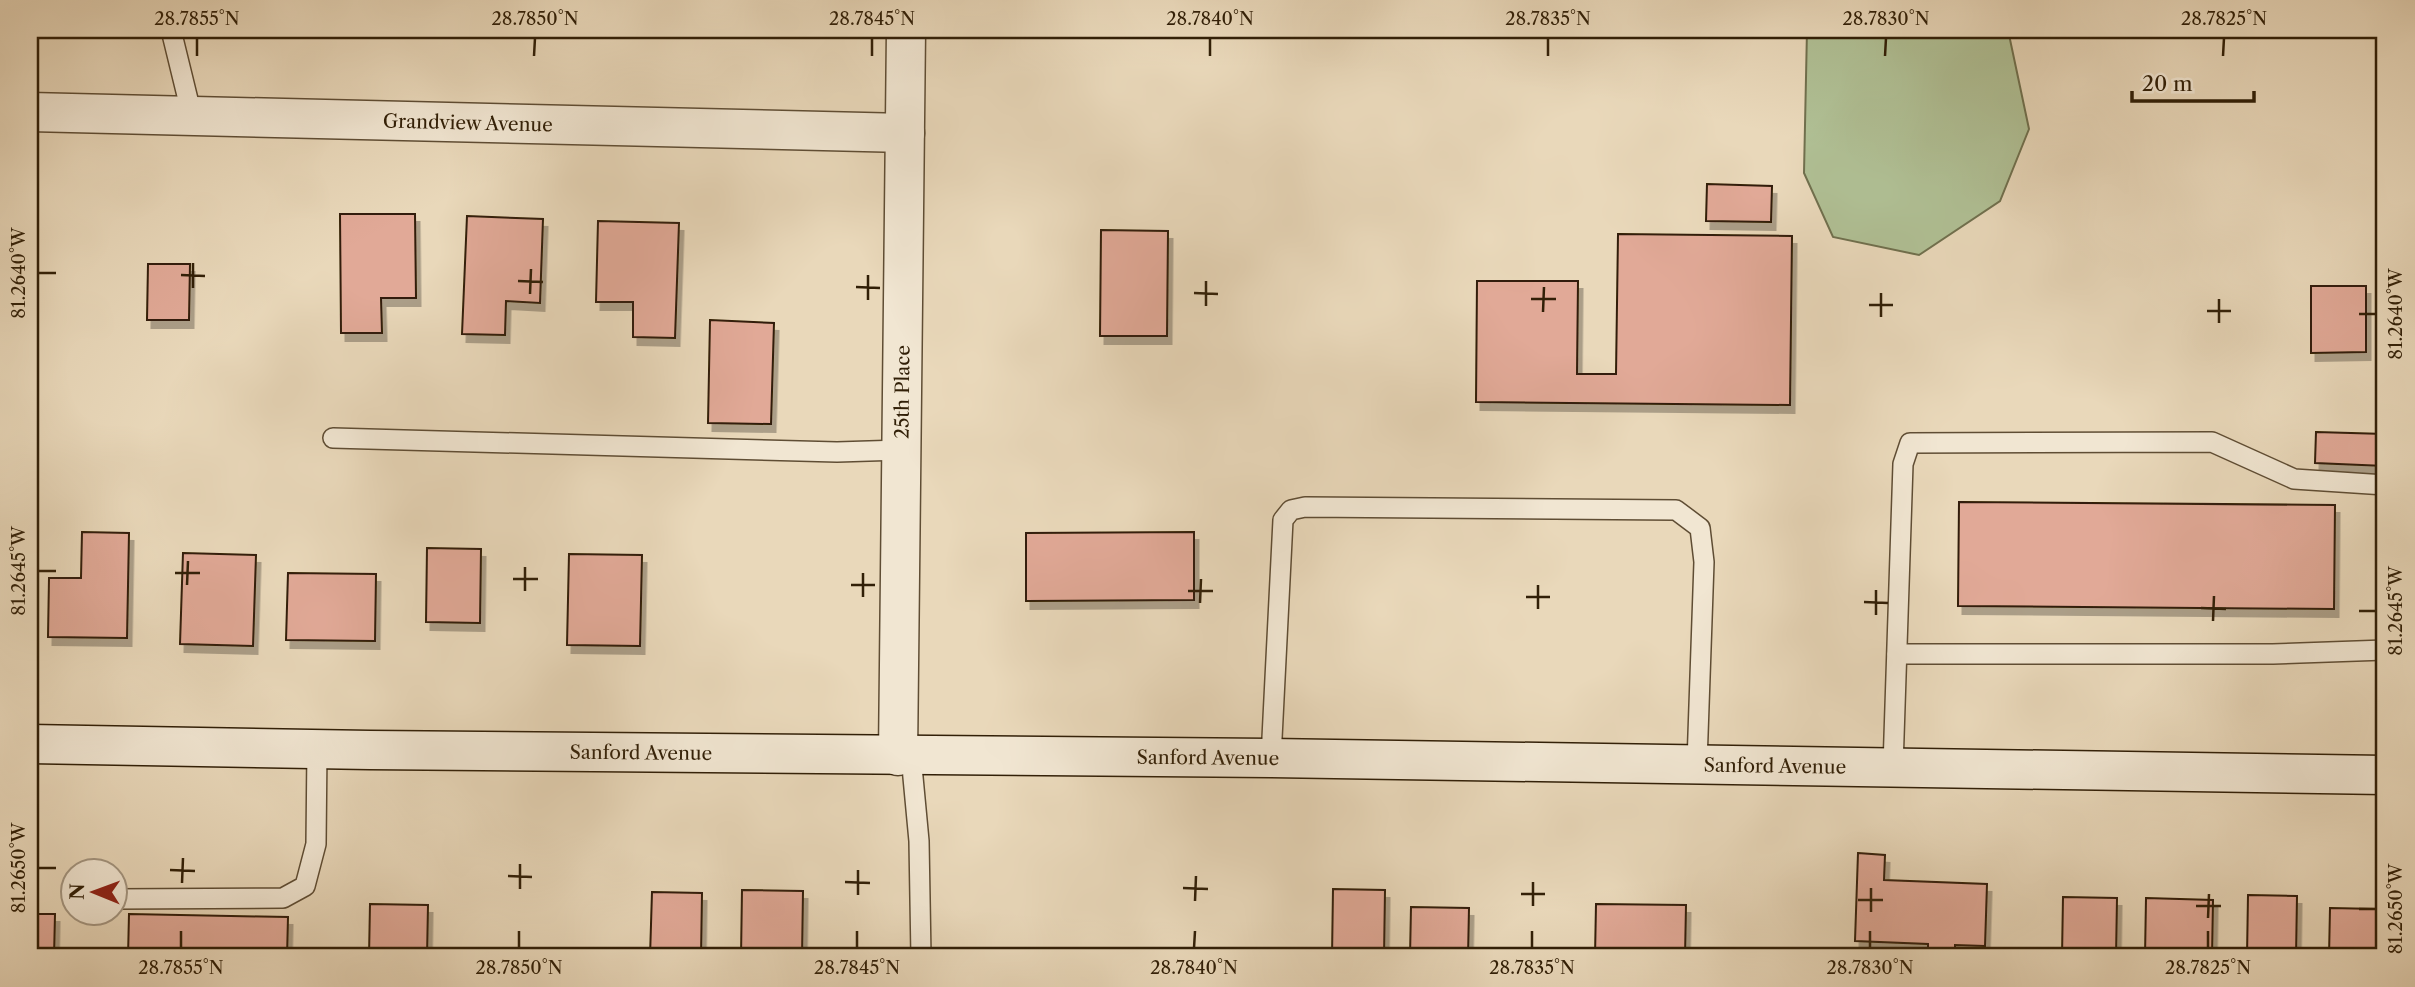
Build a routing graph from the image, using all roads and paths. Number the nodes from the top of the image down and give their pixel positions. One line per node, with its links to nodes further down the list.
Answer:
1 (172, 30): 4 (lane)
2 (906, 30): 5 (main road, 25th Place)
3 (30, 112): 4 (main road, Grandview Avenue)
4 (191, 116): 5 (main road, Grandview Avenue)
5 (905, 133): 7 (main road, 25th Place)
6 (333, 438): 7 (lane)
7 (901, 450): 13 (main road, 25th Place)
8 (2385, 485): 10 (lane)
9 (2385, 650): 10 (lane)
10 (1897, 654): 16 (lane)
11 (30, 744): 12 (main road, Sanford Avenue)
12 (317, 749): 13 (main road, Sanford Avenue); 18 (lane)
13 (904, 756): 14 (main road, Sanford Avenue); 19 (lane)
14 (1271, 758): 15 (main road, Sanford Avenue); 15 (lane)
15 (1697, 763): 16 (main road, Sanford Avenue)
16 (1893, 767): 17 (main road, Sanford Avenue)
17 (2385, 775)
18 (130, 899)
19 (921, 957)

